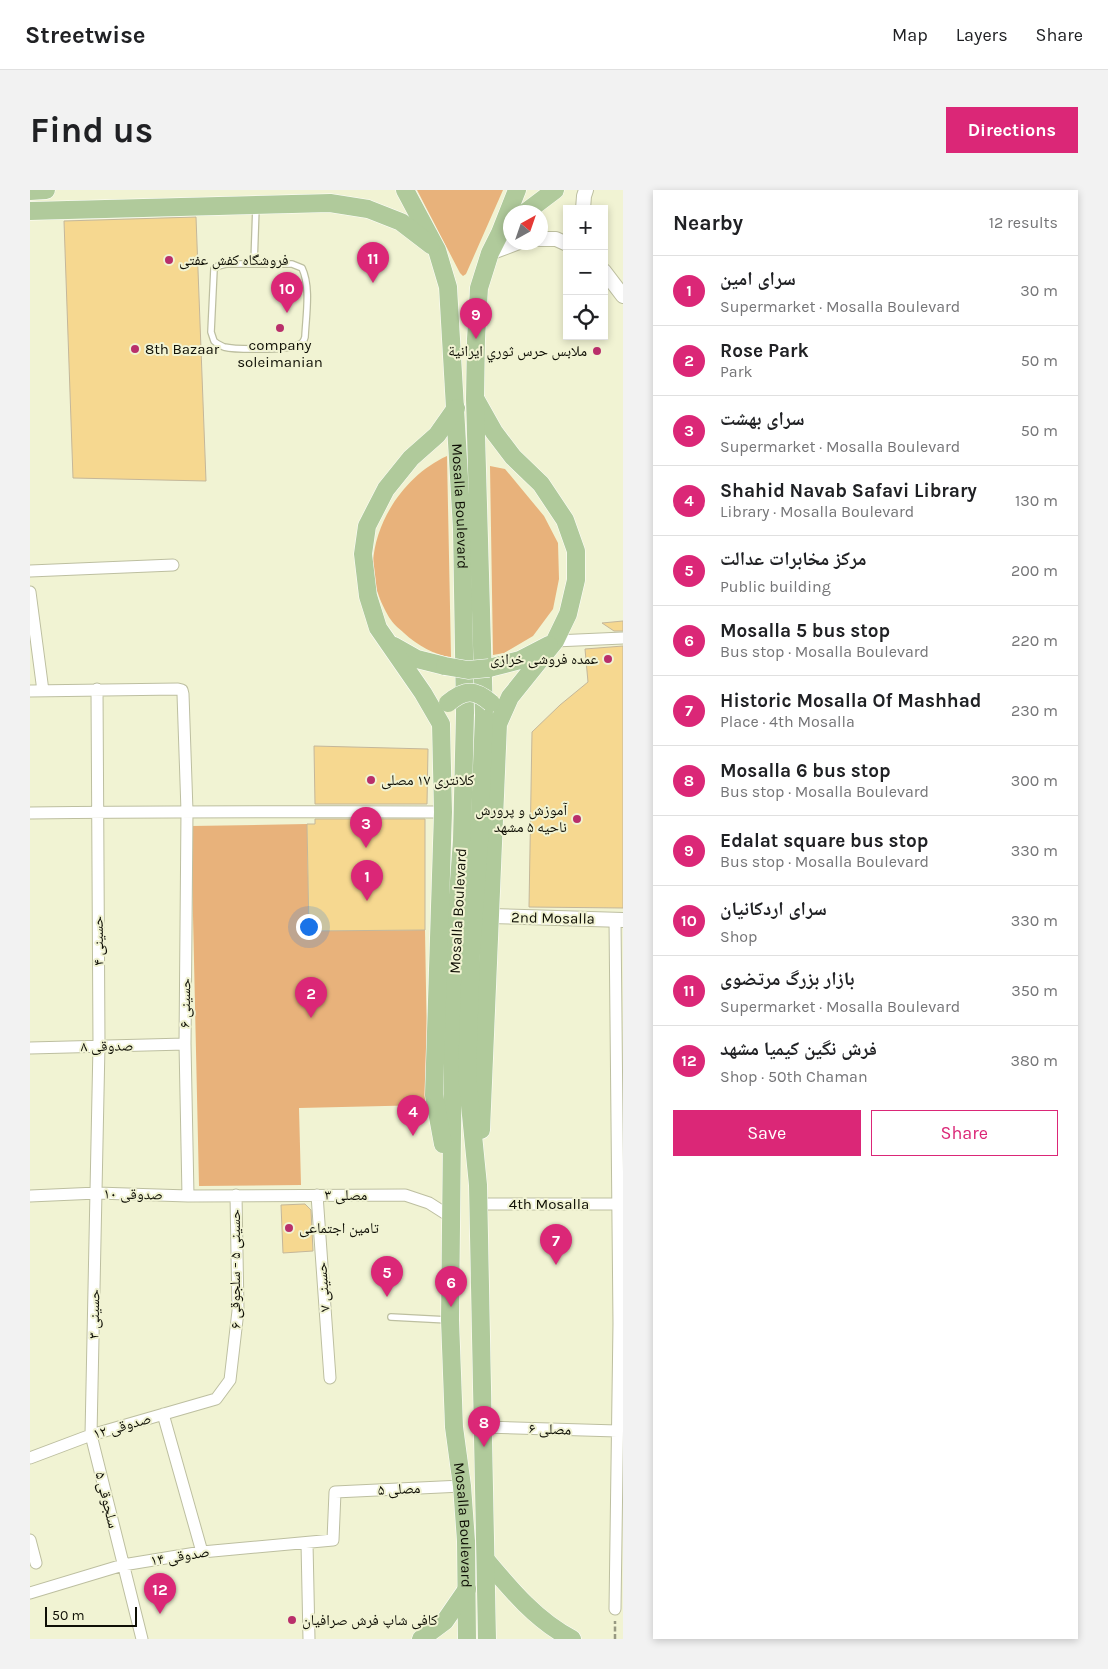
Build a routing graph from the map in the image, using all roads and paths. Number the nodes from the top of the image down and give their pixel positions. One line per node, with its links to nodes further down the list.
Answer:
1 (46, 190): 6 (main road)
2 (517, 190): 9 (main road, Mosalla Boulevard)
3 (526, 190): 10 (main road)
4 (555, 190): 11 (main road)
5 (586, 190): 12 (street)
6 (30, 191)
7 (405, 191): 18 (main road, Mosalla Boulevard)
8 (256, 204): 13 (main road); 18 (main road); 20 (lane)
9 (512, 205)
10 (517, 205)
11 (535, 205)
12 (584, 205)
13 (30, 211)
14 (503, 232): 19 (main road, Mosalla Boulevard)
15 (548, 239): 16 (street)
16 (563, 242)
17 (503, 248): 19 (street)
18 (437, 250): 24 (main road, Mosalla Boulevard)
19 (490, 253): 23 (main road, Mosalla Boulevard)
20 (254, 264): 20 (lane)
21 (608, 275): 22 (street)
22 (623, 296)
23 (476, 399): 29 (main road); 47 (main road, Mosalla Boulevard)
24 (456, 408): 30 (main road); 46 (main road, Mosalla Boulevard)
25 (173, 565): 26 (street)
26 (30, 570)
27 (30, 592): 33 (street)
28 (623, 638): 29 (street)
29 (555, 641): 30 (main road, bridge); 35 (main road)
30 (390, 644): 34 (main road)
31 (97, 689): 33 (street); 36 (street, حسینی ۶); 38 (street, حسینی ۴)
32 (30, 691): 33 (street)
33 (43, 691)
34 (441, 724): 35 (main road, bridge); 39 (main road)
35 (498, 724): 40 (main road)
36 (187, 811): 38 (street); 39 (street); 42 (street, حسینی ۶)
37 (30, 812): 38 (street)
38 (97, 812): 43 (street, حسینی ۴)
39 (443, 812): 46 (main road)
40 (490, 916): 41 (street, 2nd Mosalla); 47 (main road)
41 (619, 920): 45 (street)
42 (185, 1044): 43 (street, صدوقی ۸); 52 (street, حسینی ۶)
43 (99, 1045): 44 (street, صدوقی ۸); 48 (street, حسینی ۴)
44 (30, 1048)
45 (620, 1087): 54 (street)
46 (450, 1185): 55 (main road, Mosalla Boulevard)
47 (478, 1185): 53 (main road, Mosalla Boulevard)
48 (97, 1193): 51 (street, صدوقی ۱۰); 52 (street, صدوقی ۱۰); 65 (street, حسینی ۳)
49 (236, 1195): 50 (street, مصلی ۳); 52 (street, صدوقی ۱۰); 60 (street, حسینی ۵ - سلجوقی ۶)
50 (317, 1195): 55 (street, مصلی ۳); 59 (street, حسینی ۷)
51 (30, 1196)
52 (188, 1196)
53 (479, 1204): 54 (street, 4th Mosalla); 63 (main road, Mosalla Boulevard)
54 (618, 1204): 58 (street)
55 (450, 1217): 57 (main road, Mosalla Boulevard)
56 (391, 1318): 57 (lane)
57 (450, 1320): 62 (main road, Mosalla Boulevard)
58 (621, 1323): 64 (street)
59 (330, 1378)
60 (216, 1399): 61 (street, صدوقی ۱۲)
61 (163, 1414): 65 (street, صدوقی ۱۲); 71 (street)
62 (454, 1427): 63 (main road); 67 (main road, Mosalla Boulevard)
63 (484, 1427): 64 (street, مصلی ۶); 72 (main road, Mosalla Boulevard)
64 (617, 1431): 77 (street)
65 (91, 1435): 66 (street, صدوقی ۱۲); 74 (street, سلجوقی ۵)
66 (30, 1458)
67 (462, 1486): 69 (street, مصلی ۵); 75 (main road, Mosalla Boulevard)
68 (30, 1540): 73 (street)
69 (333, 1540): 70 (street, صدوقی ۱۴)
70 (307, 1543): 71 (street, صدوقی ۱۴); 79 (street)
71 (202, 1552): 74 (street, صدوقی ۱۴)
72 (486, 1560): 82 (main road, Mosalla Boulevard); 83 (main road)
73 (36, 1563)
74 (123, 1565): 76 (street, صدوقی ۱۴); 78 (street, سلجوقی ۵)
75 (467, 1589): 80 (main road); 81 (main road, Mosalla Boulevard)
76 (30, 1593)
77 (615, 1609): 84 (path)
78 (142, 1639)
79 (309, 1639)
80 (421, 1639)
81 (467, 1639)
82 (487, 1639)
83 (572, 1639)
84 (615, 1639)

